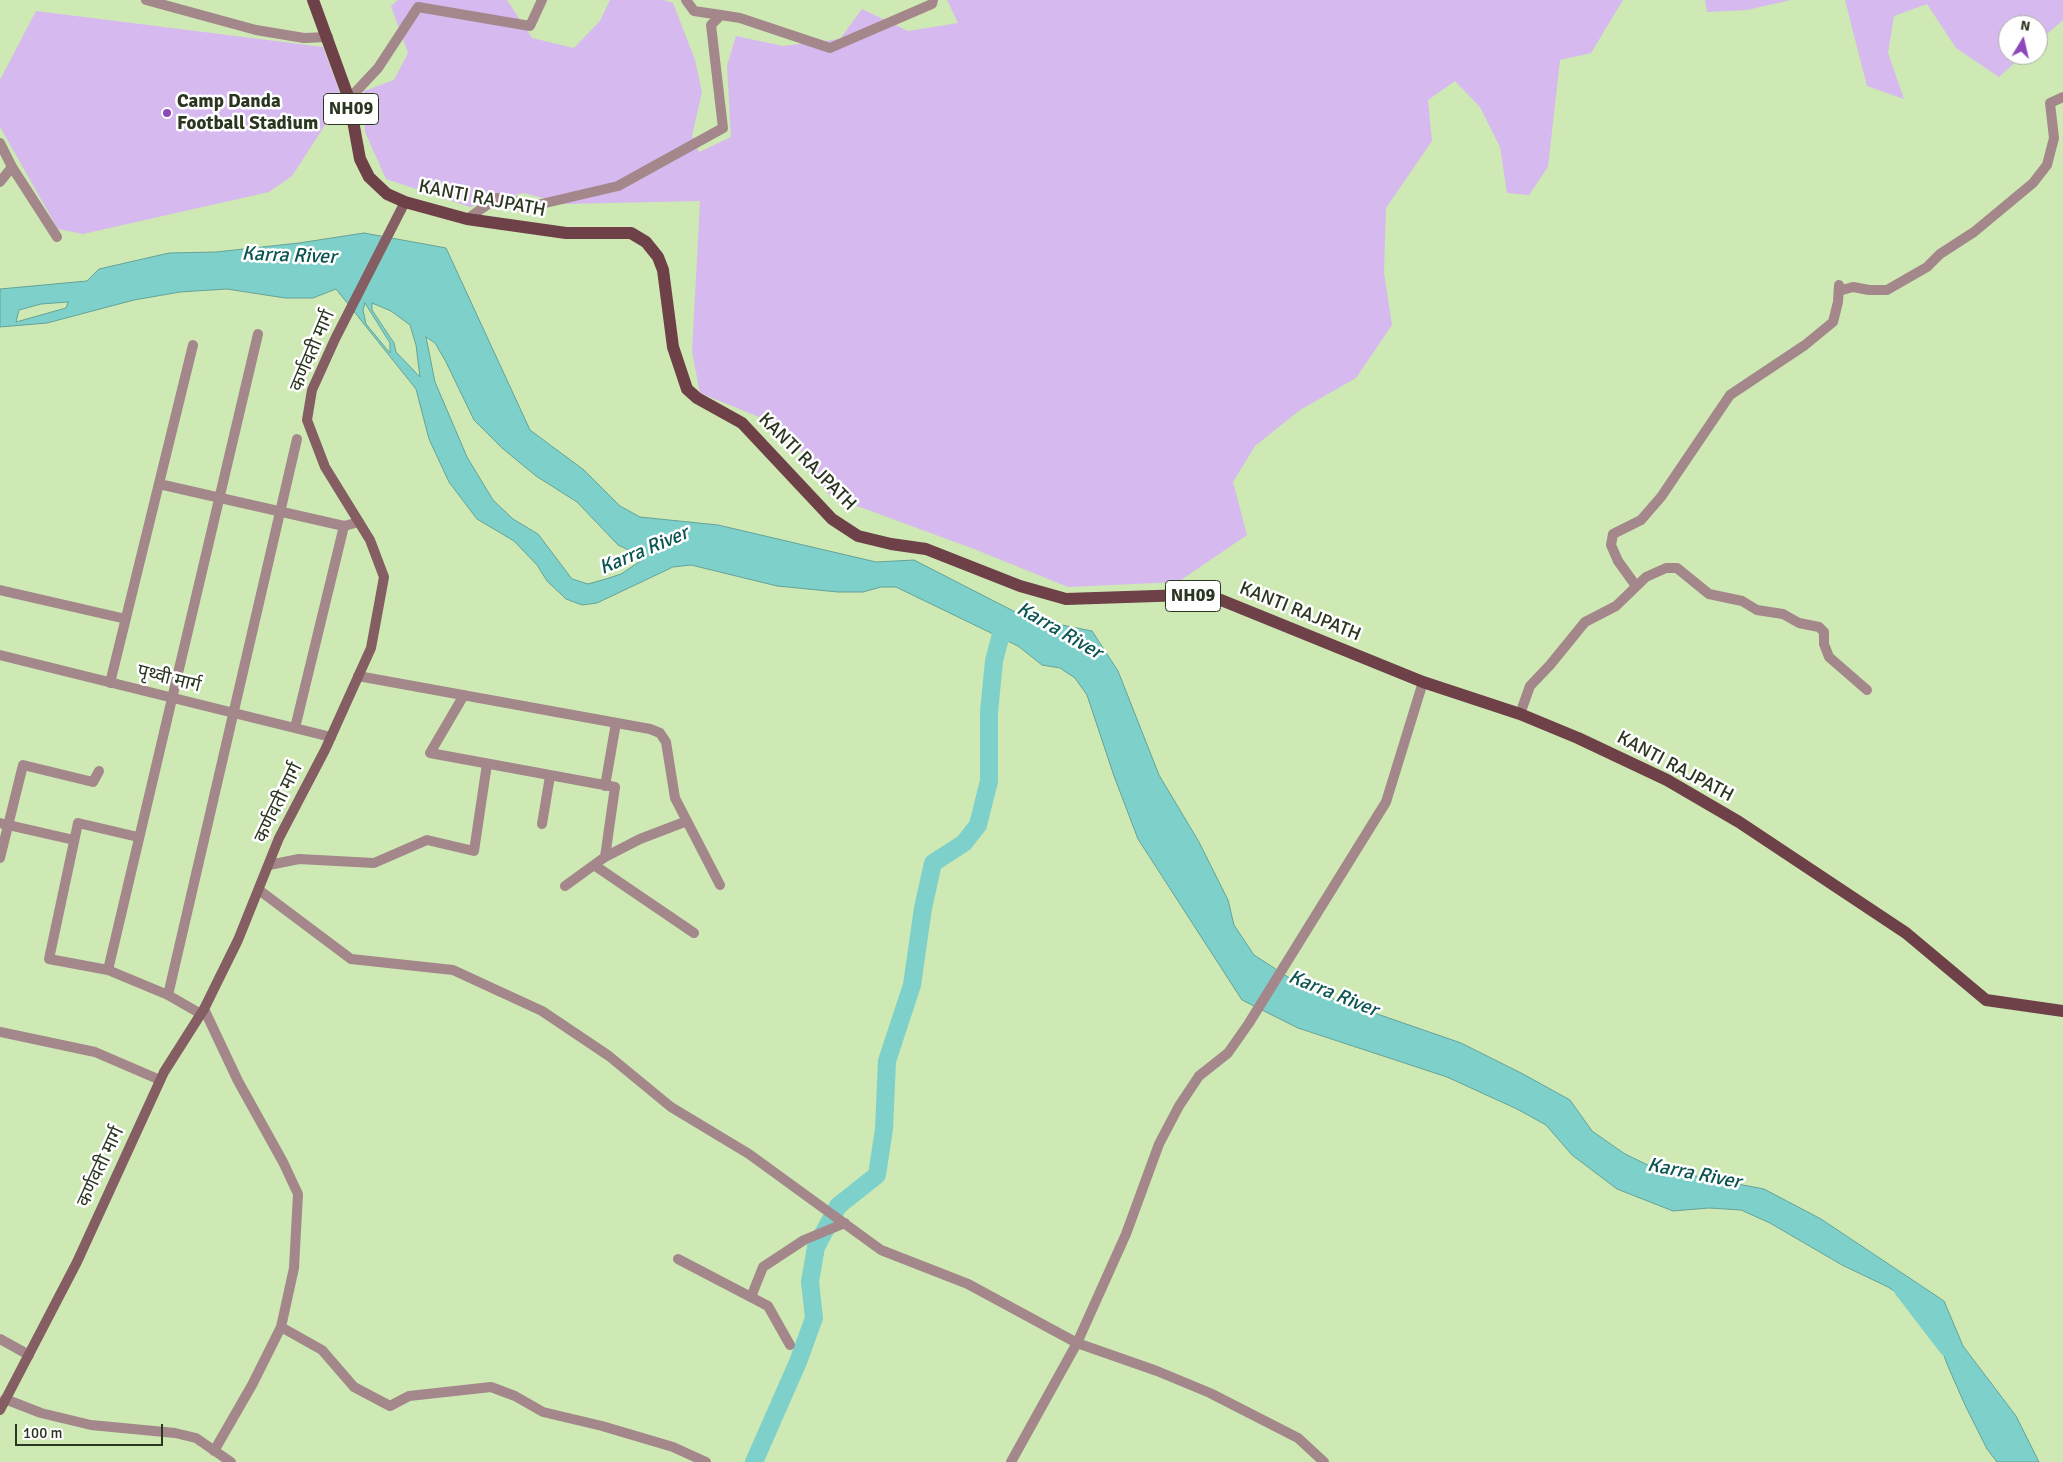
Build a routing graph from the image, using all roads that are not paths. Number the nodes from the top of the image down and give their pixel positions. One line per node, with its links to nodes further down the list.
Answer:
1 (146, 0): 7 (street)
2 (313, 0): 7 (main road, NH09)
3 (542, 0): 9 (street)
4 (686, 0): 6 (street)
5 (933, 0): 6 (street)
6 (721, 15): 14 (street)
7 (328, 37): 9 (main road, NH09)
8 (2063, 98): 24 (street)
9 (349, 99): 13 (main road, NH09)
10 (0, 143): 11 (street)
11 (12, 167): 12 (street); 15 (street)
12 (0, 182)
13 (405, 202): 14 (main road, KANTI RAJPATH / NH09); 22 (main road, कर्णवती मार्ग)
14 (467, 219): 30 (main road, KANTI RAJPATH / NH09)
15 (57, 237)
16 (258, 334): 20 (street)
17 (193, 345): 19 (street)
18 (298, 438): 21 (street)
19 (159, 484): 20 (street); 26 (street)
20 (219, 497): 21 (street); 33 (street)
21 (280, 511): 23 (street); 34 (street)
22 (359, 522): 23 (street); 28 (main road, कर्णवती मार्ग)
23 (344, 526): 37 (street)
24 (1636, 586): 31 (street); 35 (street)
25 (0, 590): 26 (street)
26 (126, 618): 29 (street)
27 (0, 656): 29 (street, पृथ्वी मार्ग)
28 (358, 676): 32 (street); 38 (main road, कर्णवती मार्ग)
29 (110, 682): 33 (street, पृथ्वी मार्ग)
30 (1423, 682): 35 (main road, KANTI RAJPATH / NH09); 67 (street)
31 (1867, 690)
32 (464, 695): 36 (street); 39 (street)
33 (171, 697): 34 (street, पृथ्वी मार्ग); 46 (street)
34 (233, 712): 37 (street, पृथ्वी मार्ग); 57 (street)
35 (1520, 714): 59 (main road, KANTI RAJPATH / NH09)
36 (616, 722): 42 (street); 43 (street)
37 (295, 728): 38 (street, पृथ्वी मार्ग)
38 (331, 737): 50 (main road, कर्णवती मार्ग)
39 (487, 764): 41 (street); 50 (street)
40 (99, 771): 44 (street)
41 (550, 776): 42 (street); 45 (street)
42 (605, 786): 48 (street)
43 (687, 821): 48 (street); 52 (street)
44 (4, 824): 47 (street); 49 (street)
45 (542, 824)
46 (138, 837): 47 (street); 56 (street)
47 (74, 840): 56 (street)
48 (605, 857): 51 (street)
49 (0, 858)
50 (269, 865): 54 (main road, कर्णवती मार्ग)
51 (594, 865): 53 (street); 55 (street)
52 (720, 885)
53 (566, 886)
54 (259, 890): 58 (main road, कर्णवती मार्ग); 62 (street)
55 (694, 933)
56 (108, 970): 57 (street)
57 (168, 995): 58 (street)
58 (203, 1011): 61 (main road, कर्णवती मार्ग); 65 (street)
59 (2063, 1011)
60 (0, 1032): 61 (street)
61 (160, 1080): 69 (main road, कर्णवती मार्ग)
62 (842, 1221): 64 (street); 67 (street)
63 (678, 1259): 64 (street)
64 (751, 1297): 68 (street)
65 (280, 1327): 72 (street); 74 (street)
66 (0, 1339): 69 (street)
67 (1077, 1343): 75 (street); 76 (street)
68 (790, 1345)
69 (29, 1355): 70 (main road, कर्णवती मार्ग)
70 (6, 1399): 71 (main road, कर्णवती मार्ग); 72 (street)
71 (0, 1410)
72 (214, 1450): 73 (street)
73 (231, 1462)
74 (706, 1462)
75 (1011, 1462)
76 (1324, 1462)

